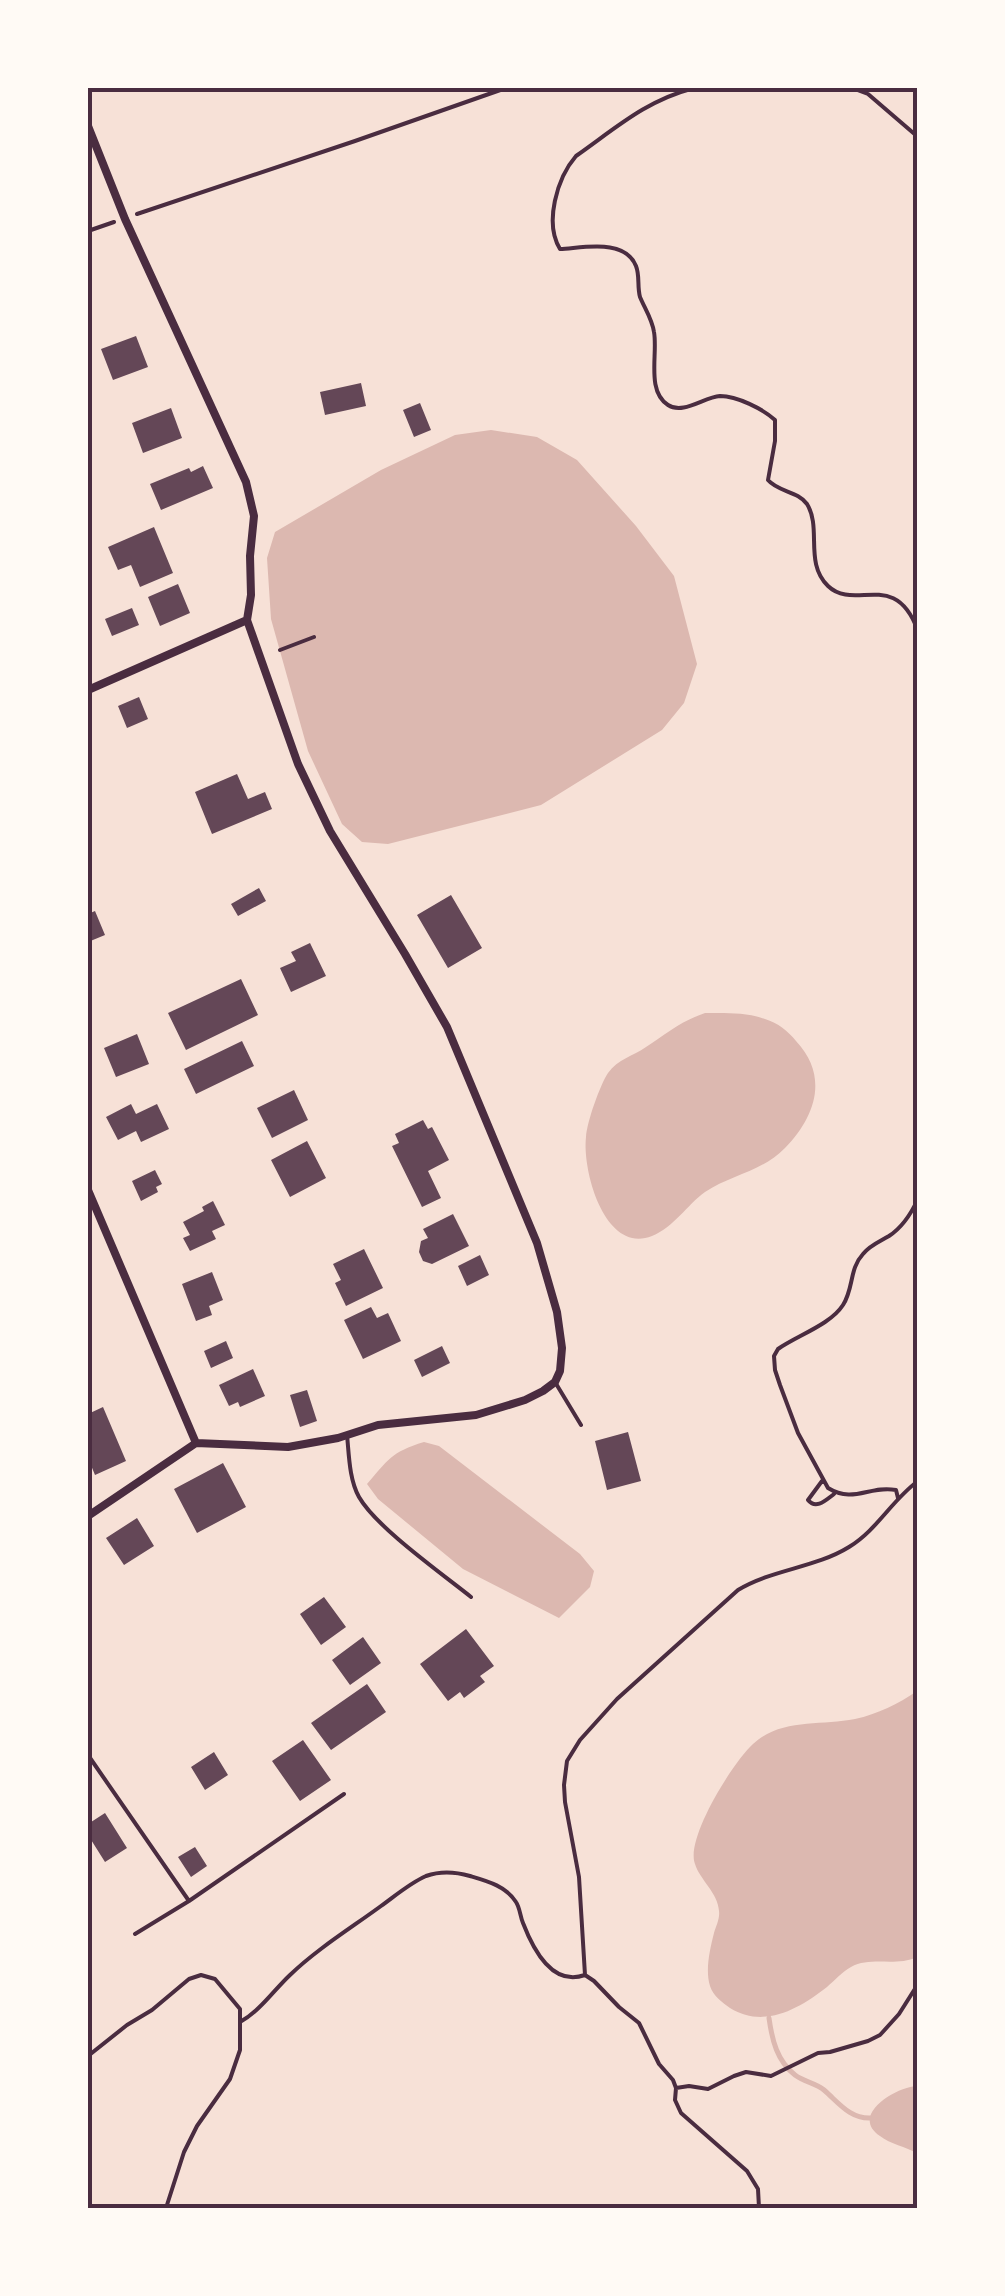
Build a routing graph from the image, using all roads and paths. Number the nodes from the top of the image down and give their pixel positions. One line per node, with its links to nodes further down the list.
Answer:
1 (506, 88): 6 (path)
2 (694, 88): 9 (lane)
3 (852, 88): 5 (lane)
4 (88, 126): 6 (street)
5 (918, 137)
6 (124, 218): 7 (path); 8 (street)
7 (88, 231)
8 (247, 620): 12 (street); 15 (street)
9 (918, 632)
10 (314, 637): 11 (path)
11 (280, 650)
12 (88, 690)
13 (88, 1190): 18 (street)
14 (918, 1199): 19 (lane)
15 (555, 1382): 16 (lane); 17 (street)
16 (581, 1425)
17 (347, 1435): 18 (street); 24 (lane)
18 (196, 1443): 23 (street)
19 (822, 1481): 21 (lane); 21 (lane)
20 (918, 1481): 22 (lane)
21 (835, 1493): 22 (lane)
22 (898, 1498): 29 (lane)
23 (88, 1516)
24 (470, 1596)
25 (88, 1755): 27 (lane)
26 (344, 1794): 27 (lane)
27 (189, 1901): 28 (lane)
28 (134, 1934)
29 (584, 1975): 31 (lane); 33 (lane)
30 (918, 1984): 33 (lane)
31 (240, 2022): 32 (lane); 34 (lane)
32 (88, 2056)
33 (676, 2088): 35 (lane)
34 (166, 2208)
35 (758, 2208)

